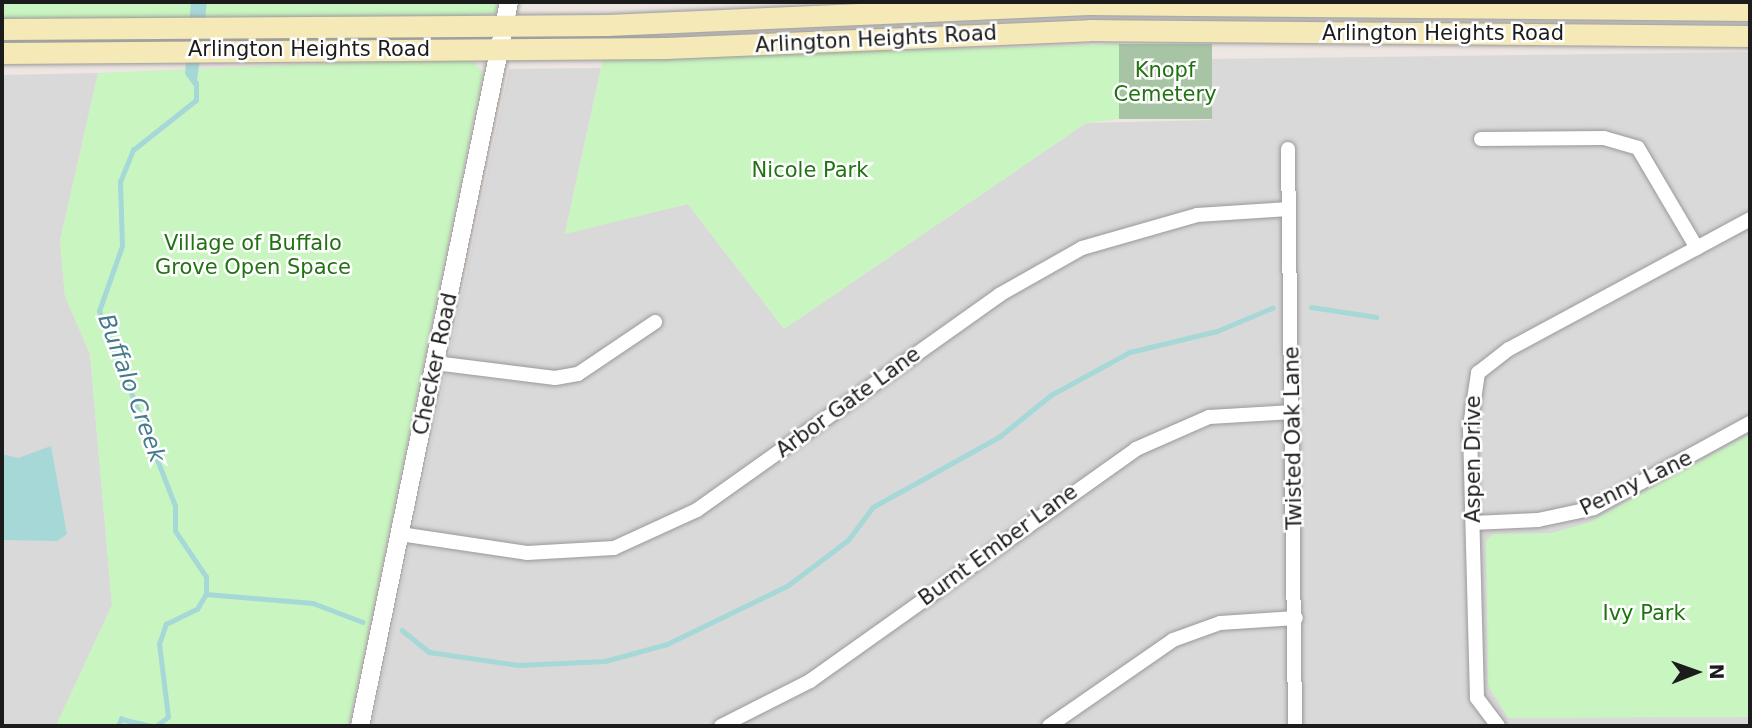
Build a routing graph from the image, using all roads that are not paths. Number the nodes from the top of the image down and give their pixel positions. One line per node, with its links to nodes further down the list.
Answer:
1 (509, 2): 4 (street, Checker Road)
2 (1089, 3): 3 (main road, Arlington Heights Road); 4 (main road, Arlington Heights Road); 6 (street)
3 (1742, 7): 7 (street)
4 (503, 25): 5 (main road, Arlington Heights Road); 8 (street, Checker Road)
5 (2, 29)
6 (1090, 30): 7 (main road, Arlington Heights Road); 8 (main road, Arlington Heights Road)
7 (1744, 36)
8 (500, 50): 9 (main road, Arlington Heights Road); 16 (street, Checker Road)
9 (2, 53)
10 (1481, 139): 14 (street)
11 (1288, 149): 12 (street, Twisted Oak Lane)
12 (1289, 209): 17 (street, Twisted Oak Lane); 20 (street, Arbor Gate Lane)
13 (1750, 219): 14 (street, Aspen Drive)
14 (1697, 247): 19 (street, Aspen Drive)
15 (655, 322): 16 (street)
16 (435, 363): 20 (street, Checker Road)
17 (1293, 412): 21 (street, Twisted Oak Lane); 23 (street, Burnt Ember Lane)
18 (1750, 423): 19 (street, Penny Lane)
19 (1473, 523): 26 (street, Aspen Drive)
20 (400, 534): 22 (street, Checker Road)
21 (1296, 618): 24 (street); 25 (street, Twisted Oak Lane)
22 (360, 726)
23 (721, 726)
24 (1049, 726)
25 (1295, 726)
26 (1499, 726)

